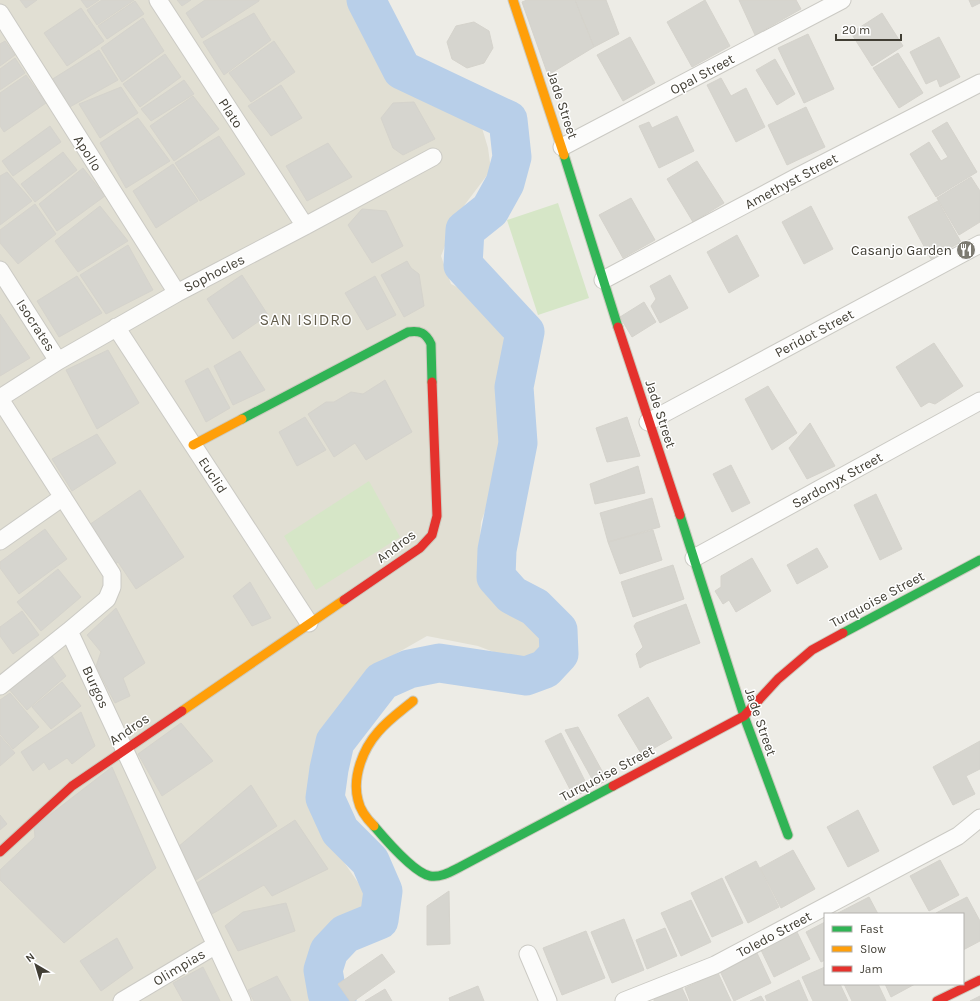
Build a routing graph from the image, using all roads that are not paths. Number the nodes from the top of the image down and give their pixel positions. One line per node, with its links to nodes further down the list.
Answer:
1 (158, 0): 8 (street, Plato)
2 (513, 0): 6 (street, Jade Street)
3 (842, 0): 6 (street, Opal Street)
4 (0, 13): 12 (street, Apollo)
5 (980, 83): 11 (street, Amethyst Street)
6 (562, 147): 11 (street, Jade Street)
7 (433, 157): 8 (street, Sophocles)
8 (305, 226): 12 (street, Sophocles)
9 (980, 244): 17 (street, Peridot Street)
10 (0, 270): 14 (street, Isocrates)
11 (603, 280): 17 (street, Jade Street)
12 (176, 292): 13 (street, Sophocles)
13 (116, 326): 14 (street, Sophocles); 18 (street, Euclid)
14 (58, 361): 15 (street, Sophocles)
15 (0, 398): 19 (street)
16 (980, 401): 21 (street, Sardonyx Street)
17 (648, 422): 21 (street, Jade Street)
18 (193, 445): 23 (street, Euclid); 23 (street, Andros)
19 (63, 497): 20 (street); 24 (street)
20 (0, 542)
21 (694, 558): 27 (street, Jade Street)
22 (980, 560): 27 (street, Turquoise Street)
23 (309, 623): 28 (street, Andros)
24 (69, 631): 25 (street); 28 (street, Burgos)
25 (0, 686)
26 (413, 701): 27 (street, Turquoise Street)
27 (744, 716): 30 (street, Jade Street)
28 (124, 749): 31 (street, Andros); 32 (street, Burgos)
29 (980, 818): 38 (street, Toledo Street)
30 (788, 835)
31 (0, 852)
32 (216, 945): 35 (street, Olimpias); 36 (street, Burgos)
33 (528, 954): 37 (street)
34 (980, 980): 39 (street)
35 (122, 1001)
36 (242, 1001)
37 (548, 1001)
38 (624, 1001)
39 (937, 1001)

